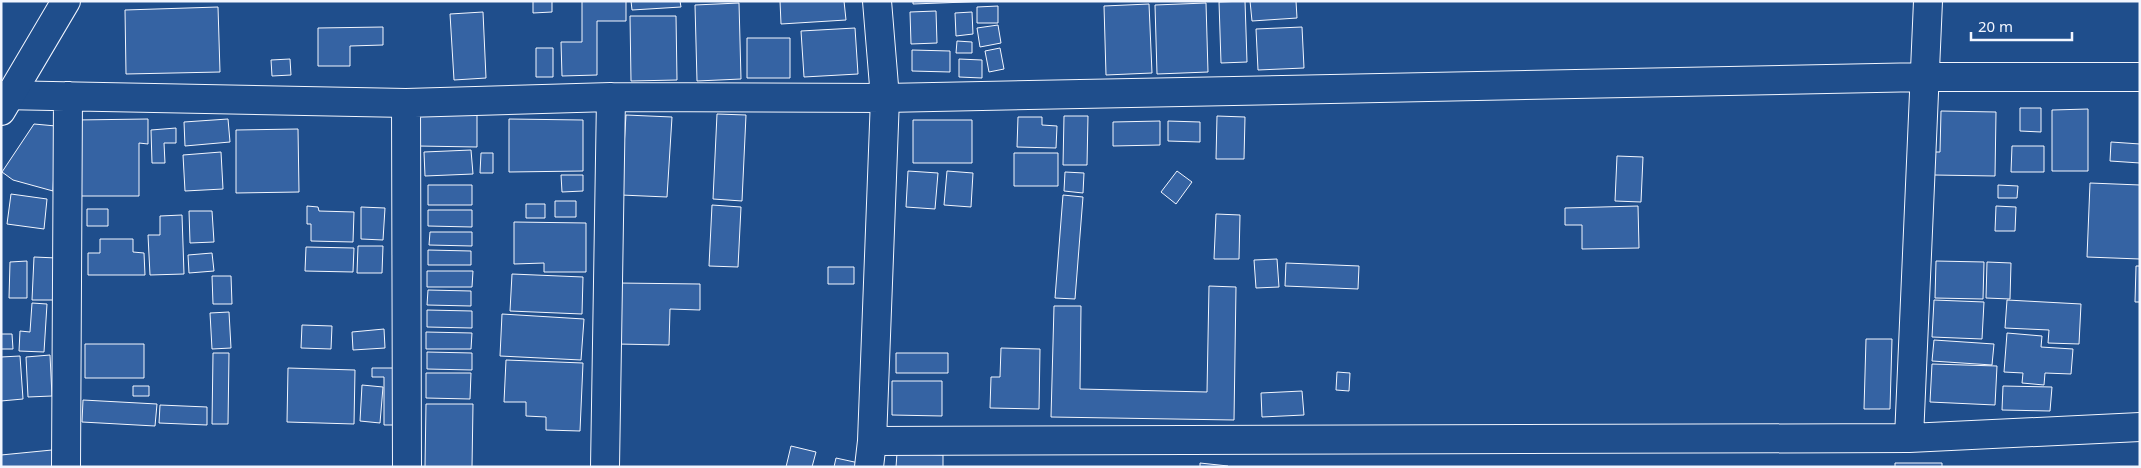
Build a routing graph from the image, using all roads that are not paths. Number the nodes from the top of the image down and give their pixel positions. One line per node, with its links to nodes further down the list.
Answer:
1 (66, 1): 9 (street)
2 (877, 1): 8 (street)
3 (1928, 1): 4 (street)
4 (1925, 77): 5 (street); 8 (street); 12 (street)
5 (2140, 77)
6 (68, 96): 9 (street); 10 (street); 14 (street)
7 (611, 97): 8 (street); 10 (street); 16 (street)
8 (885, 98): 13 (street)
9 (4, 100)
10 (406, 103): 15 (street)
11 (2140, 427): 12 (street)
12 (1909, 438): 13 (street)
13 (870, 454)
14 (66, 467)
15 (407, 467)
16 (605, 467)

